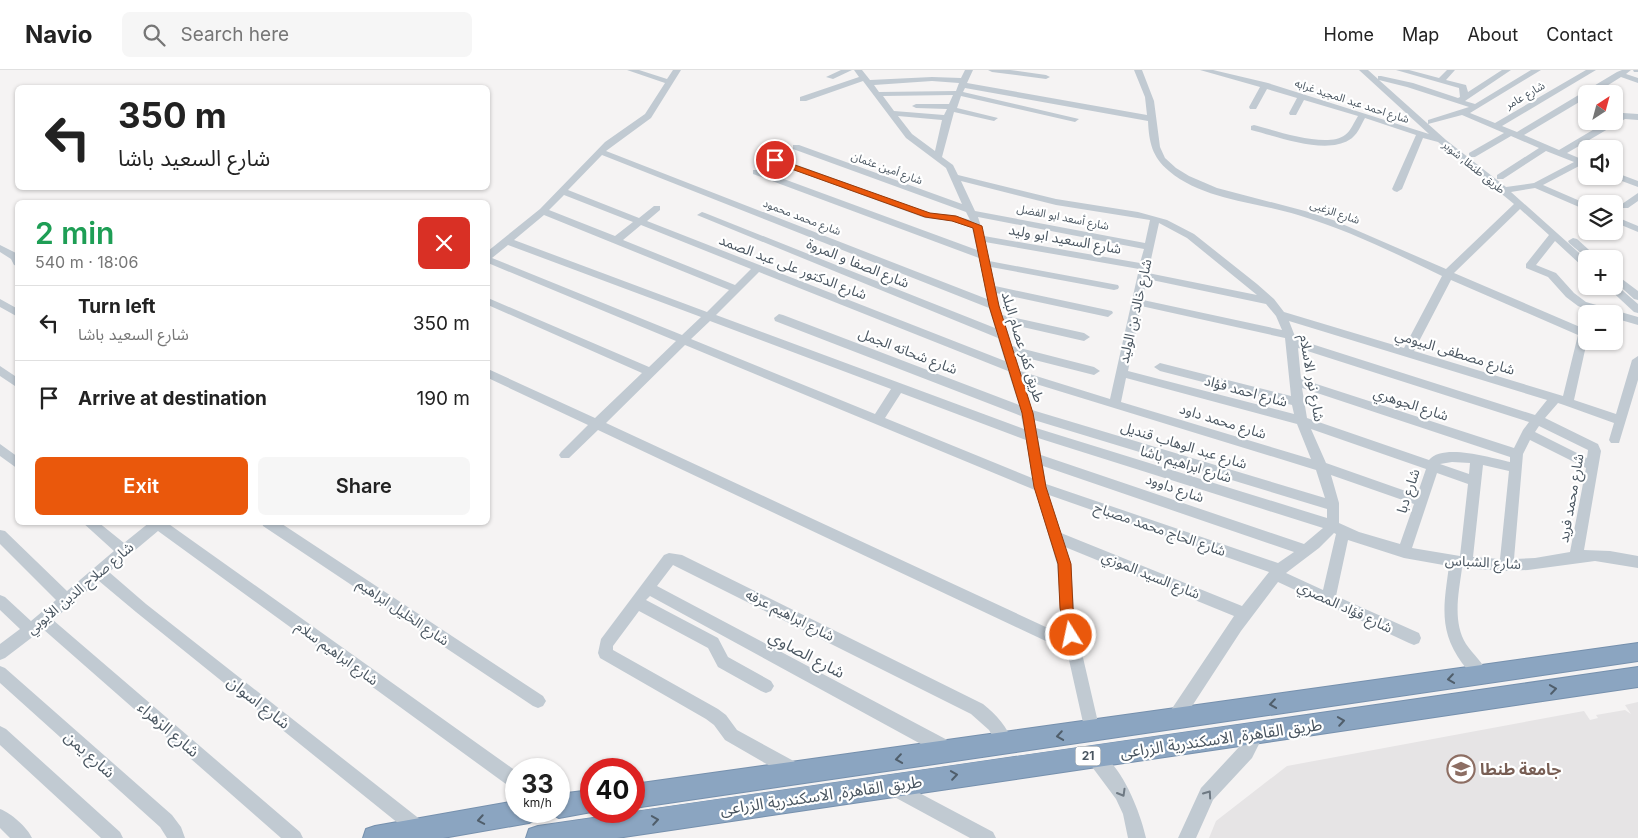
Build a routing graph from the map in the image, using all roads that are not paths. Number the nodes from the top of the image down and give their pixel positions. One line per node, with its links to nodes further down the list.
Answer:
1 (631, 70): 24 (street)
2 (677, 70): 24 (street)
3 (848, 70): 17 (street)
4 (923, 70): 21 (street)
5 (969, 70): 27 (street)
6 (992, 70): 19 (street)
7 (1138, 70): 45 (street, شارع الزغبى)
8 (1204, 70): 25 (street, شارع احمد عبد المجيد غرابه)
9 (1363, 70): 51 (street, طريق طنطا, شوبر)
10 (1371, 70): 20 (street, طريق طنطا, شوبر)
11 (1400, 70): 23 (street)
12 (1451, 70): 23 (street)
13 (1508, 70): 31 (street)
14 (1537, 70): 35 (street)
15 (1592, 70): 47 (street, شارع عامر)
16 (1624, 72): 22 (street); 26 (street)
17 (830, 77)
18 (863, 77): 21 (street); 28 (street, طريق كفر عصام البلد); 30 (street)
19 (1046, 77)
20 (1381, 78): 31 (street); 46 (street, طريق طنطا, شوبر)
21 (923, 80): 27 (street)
22 (1638, 80)
23 (1440, 81): 31 (street)
24 (668, 82): 55 (street); 63 (street)
25 (1265, 85): 29 (street, شارع احمد عبد المجيد غرابه); 34 (street)
26 (1602, 85)
27 (962, 87): 28 (street); 36 (street); 44 (street); 45 (street)
28 (876, 94): 37 (street, طريق كفر عصام البلد)
29 (1302, 97): 38 (street); 40 (street, شارع احمد عبد المجيد غرابه)
30 (803, 99)
31 (1462, 99): 35 (street)
32 (1578, 99): 49 (street)
33 (916, 106): 36 (street)
34 (1253, 107)
35 (1476, 107): 39 (street)
36 (953, 108): 42 (street); 43 (street)
37 (890, 113): 42 (street); 58 (street, طريق كفر عصام البلد)
38 (1293, 113)
39 (1464, 113): 46 (street); 47 (street)
40 (1363, 115): 48 (street); 50 (street, شارع احمد عبد المجيد غرابه)
41 (1638, 117): 56 (street)
42 (947, 118): 58 (street)
43 (994, 118)
44 (1075, 119)
45 (1152, 119): 100 (street, شارع الزغبى)
46 (1430, 122): 54 (street, طريق طنطا, شوبر)
47 (1495, 126): 49 (street)
48 (1254, 128)
49 (1514, 134): 53 (street); 57 (street)
50 (1420, 135): 51 (street, شارع احمد عبد المجيد غرابه); 69 (street)
51 (1443, 142): 54 (street, شارع احمد عبد المجيد غرابه); 71 (street, طريق طنطا, شوبر)
52 (796, 147): 79 (street, شارع أمين عثمان)
53 (1546, 147): 56 (street); 65 (street)
54 (1464, 148): 57 (street, طريق طنطا, شوبر)
55 (601, 152): 63 (street); 112 (street, شارع محمد محمود)
56 (1560, 153): 60 (street)
57 (1472, 155): 65 (street, طريق طنطا, شوبر)
58 (938, 157): 64 (street, طريق كفر عصام البلد)
59 (775, 160): 84 (street)
60 (1578, 161)
61 (1578, 165): 68 (street)
62 (756, 172): 96 (street)
63 (578, 174): 72 (street)
64 (956, 177): 79 (street, طريق كفر عصام البلد); 81 (street, شارع نور الاسلام)
65 (1500, 177): 70 (street, طريق طنطا, شوبر)
66 (1623, 178): 67 (street)
67 (1638, 184)
68 (1536, 185): 70 (street); 74 (street)
69 (1397, 189)
70 (1514, 189): 71 (street); 92 (street, طريق طنطا, شوبر)
71 (1504, 190): 75 (street, طريق طنطا, شوبر)
72 (562, 191): 78 (street); 82 (street, شارع الدكتور على عبد الصمد)
73 (1638, 196): 76 (street)
74 (1578, 203)
75 (1520, 204): 86 (street, طريق طنطا, شوبر); 100 (street)
76 (1624, 206)
77 (657, 208): 82 (street)
78 (543, 211): 88 (street); 89 (street)
79 (971, 211): 84 (street, طريق كفر عصام البلد); 90 (street, شارع أسعد ابو الفضل)
80 (702, 215): 123 (street, شارع الصفا و المروة)
81 (1155, 219): 90 (street, شارع خالد بن الوليد); 107 (street, شارع نور الاسلام)
82 (639, 222): 88 (street); 98 (street, شارع الدكتور على عبد الصمد)
83 (1623, 223): 85 (street)
84 (977, 226): 87 (street, طريق كفر عصام البلد)
85 (1637, 229)
86 (1554, 235): 95 (street, طريق طنطا, شوبر); 111 (street)
87 (981, 238): 96 (street, طريق كفر عصام البلد); 99 (street, شارع السعيد ابو وليد)
88 (616, 240): 104 (street)
89 (508, 241): 93 (street); 117 (street, شارع ابراهيم باشا)
90 (1150, 247): 99 (street, شارع خالد بن الوليد)
91 (0, 248): 94 (street)
92 (1584, 250)
93 (490, 254)
94 (15, 257)
95 (1578, 257)
96 (984, 259): 102 (street); 103 (street, طريق كفر عصام البلد)
97 (490, 261): 126 (street, شارع الحاج محمد مصباح)
98 (758, 268): 104 (street); 133 (street, شارع الدكتور على عبد الصمد)
99 (1143, 271): 107 (street, شارع السعيد ابو وليد); 110 (street, شارع خالد بن الوليد)
100 (1448, 274): 122 (street, شارع الزغبى); 129 (street)
101 (1623, 284): 106 (street)
102 (1114, 287)
103 (990, 288): 112 (street, طريق كفر عصام البلد); 115 (street)
104 (736, 289): 117 (street)
105 (1621, 295): 113 (street)
106 (1638, 297)
107 (1270, 301): 116 (street, شارع نور الاسلام)
108 (0, 302): 114 (street)
109 (490, 302): 135 (street)
110 (1137, 302): 125 (street); 136 (street, شارع خالد بن الوليد)
111 (1582, 305)
112 (994, 306): 120 (street, طريق كفر عصام البلد)
113 (1638, 310)
114 (15, 312)
115 (1108, 313)
116 (1281, 315): 125 (street, شارع نور الاسلام); 129 (street, شارع مصطفى البيومي)
117 (708, 316): 126 (street); 140 (street, شارع ابراهيم باشا)
118 (1623, 317): 121 (street)
119 (779, 318): 145 (street, شارع شحاته الجمل)
120 (998, 318): 123 (street, طريق كفر عصام البلد); 124 (street)
121 (1638, 322)
122 (1578, 325)
123 (1004, 336): 127 (street, طريق كفر عصام البلد)
124 (1084, 337)
125 (1291, 339): 139 (street, شارع نور الاسلام); 147 (street)
126 (682, 341): 135 (street); 146 (street, شارع الحاج محمد مصباح)
127 (1008, 349): 133 (street, طريق كفر عصام البلد); 134 (street)
128 (1580, 350): 143 (street)
129 (1407, 353): 141 (street, شارع مصطفى البيومي)
130 (1638, 360): 148 (street)
131 (1160, 366): 142 (street)
132 (0, 370): 138 (street)
133 (1015, 371): 144 (street, شارع محمد داود); 145 (street, طريق كفر عصام البلد)
134 (1094, 371)
135 (650, 372): 150 (street)
136 (1121, 372): 144 (street, شارع خالد بن الوليد); 149 (street, شارع احمد فؤاد)
137 (490, 374): 150 (street)
138 (15, 382)
139 (1296, 382): 142 (street, شارع نور الاسلام); 155 (street, شارع الجوهري)
140 (898, 388): 146 (street); 152 (street, شارع ابراهيم باشا)
141 (1555, 398): 143 (street, شارع مصطفى البيومي); 147 (street)
142 (1298, 402): 149 (street, شارع نور الاسلام)
143 (1568, 402): 148 (street, شارع مصطفى البيومي)
144 (1114, 404): 162 (street, شارع محمد داود)
145 (1027, 413): 152 (street, طريق كفر عصام البلد); 167 (street, شارع عبد الوهاب قنديل)
146 (877, 420): 165 (street, شارع الحاج محمد مصباح)
147 (1538, 420): 151 (street); 161 (street, شارع محمد فريد)
148 (1620, 420): 153 (street)
149 (1302, 421): 160 (street, شارع احمد فؤاد); 162 (street, شارع نور الاسلام)
150 (597, 423): 156 (street); 193 (street)
151 (1527, 433): 155 (street); 161 (street)
152 (1031, 434): 157 (street, طريق كفر عصام البلد); 172 (street, شارع ابراهيم باشا)
153 (1615, 440)
154 (0, 449): 159 (street)
155 (1517, 454): 163 (street)
156 (565, 455)
157 (1034, 458): 165 (street, طريق كفر عصام البلد); 175 (street, شارع داوود)
158 (1477, 461): 160 (street, شارع دبا); 163 (street, شارع دبا); 164 (street)
159 (15, 462)
160 (1432, 465): 164 (street, شارع احمد فؤاد); 166 (street, شارع دبا)
161 (1592, 466): 178 (street, شارع محمد فريد)
162 (1322, 467): 166 (street, شارع محمد داود); 167 (street, شارع نور الاسلام)
163 (1516, 468): 181 (street)
164 (1475, 481): 180 (street)
165 (1040, 487): 174 (street, طريق كفر عصام البلد); 183 (street, شارع الحاج محمد مصباح)
166 (1420, 501): 177 (street, شارع دبا)
167 (1333, 506): 172 (street, شارع نور الاسلام)
168 (92, 525): 176 (street)
169 (156, 525): 176 (street, شارع صلاح الدين الأيوبي)
170 (162, 525): 210 (street, شارع ابراهيم سلام)
171 (273, 525): 202 (street, شارع الخليل ابراهيم)
172 (1338, 529): 175 (street); 177 (street, شارع الشباس); 185 (street, شارع نور الاسلام)
173 (0, 536): 186 (street)
174 (1056, 537): 189 (street, شارع السيد الموزي); 193 (street, طريق كفر عصام البلد)
175 (1305, 550): 183 (street)
176 (124, 551): 182 (street, شارع صلاح الدين الأيوبي)
177 (1404, 552): 180 (street, شارع الشباس)
178 (1576, 557): 179 (street, شارع الشباس); 181 (street, شارع الشباس)
179 (1638, 562)
180 (1461, 563): 181 (street, شارع الشباس); 198 (street)
181 (1506, 565)
182 (99, 572): 186 (street, شارع صلاح الدين الأيوبي); 216 (street, شارع اسوان)
183 (1278, 573): 185 (street, شارع فؤاد المصري); 189 (street)
184 (647, 587): 188 (street, شارع ابراهيم عرفه); 207 (street, شارع ابراهيم عرفه); 208 (street, شارع الصاوي)
185 (1328, 599): 192 (street, شارع فؤاد المصري)
186 (66, 600): 190 (street, شارع صلاح الدين الأيوبي)
187 (0, 601): 191 (street)
188 (636, 602): 200 (street); 211 (street, شارع ابراهيم عرفه)
189 (1245, 614): 203 (street)
190 (43, 620): 191 (street, شارع صلاح الدين الأيوبي); 221 (street, شارع الزهراء)
191 (30, 630): 195 (street, شارع صلاح الدين الأيوبي)
192 (1414, 638)
193 (1073, 647): 204 (street, طريق كفر عصام البلد)
194 (1638, 652): 196 (highway, طريق القاهرة, الاسكندرية الزراعى / 21)
195 (0, 653)
196 (1613, 656): 198 (highway, طريق القاهرة, الاسكندرية الزراعى / 21); 199 (highway)
197 (0, 673): 220 (street, شارع يمن)
198 (1490, 674): 201 (highway); 203 (highway, طريق القاهرة, الاسكندرية الزراعى / 21, one-way to 203)
199 (1635, 678): 201 (highway, طريق القاهرة, الاسكندرية الزراعى / 21, one-way to 199)
200 (766, 686)
201 (1514, 694): 206 (highway, طريق القاهرة, الاسكندرية الزراعى / 21, one-way to 201)
202 (538, 701)
203 (1175, 718): 204 (highway, طريق القاهرة, الاسكندرية الزراعى / 21)
204 (1092, 731): 207 (highway, طريق القاهرة, الاسكندرية الزراعى / 21, one-way to 207)
205 (0, 734): 219 (street)
206 (1256, 734): 209 (highway, طريق القاهرة, الاسكندرية الزراعى / 21); 225 (street, one-way to 206)
207 (1006, 744): 208 (highway, طريق القاهرة, الاسكندرية الزراعى / 21)
208 (952, 752): 211 (highway, طريق القاهرة, الاسكندرية الزراعى / 21, one-way to 211)
209 (1092, 756): 212 (highway, طريق القاهرة, الاسكندرية الزراعى / 21, one-way to 209); 224 (street, one-way to 224)
210 (505, 773)
211 (798, 773): 213 (highway, طريق القاهرة, الاسكندرية الزراعى / 21)
212 (888, 785): 217 (highway, طريق القاهرة, الاسكندرية الزراعى / 21, one-way to 212); 223 (street)
213 (645, 794)
214 (505, 815): 216 (highway, one-way to 216)
215 (0, 817): 218 (street)
216 (420, 830): 222 (highway)
217 (552, 837)
218 (23, 838)
219 (114, 838)
220 (176, 838)
221 (294, 838)
222 (375, 838)
223 (987, 838)
224 (1138, 838)
225 (1187, 838)

